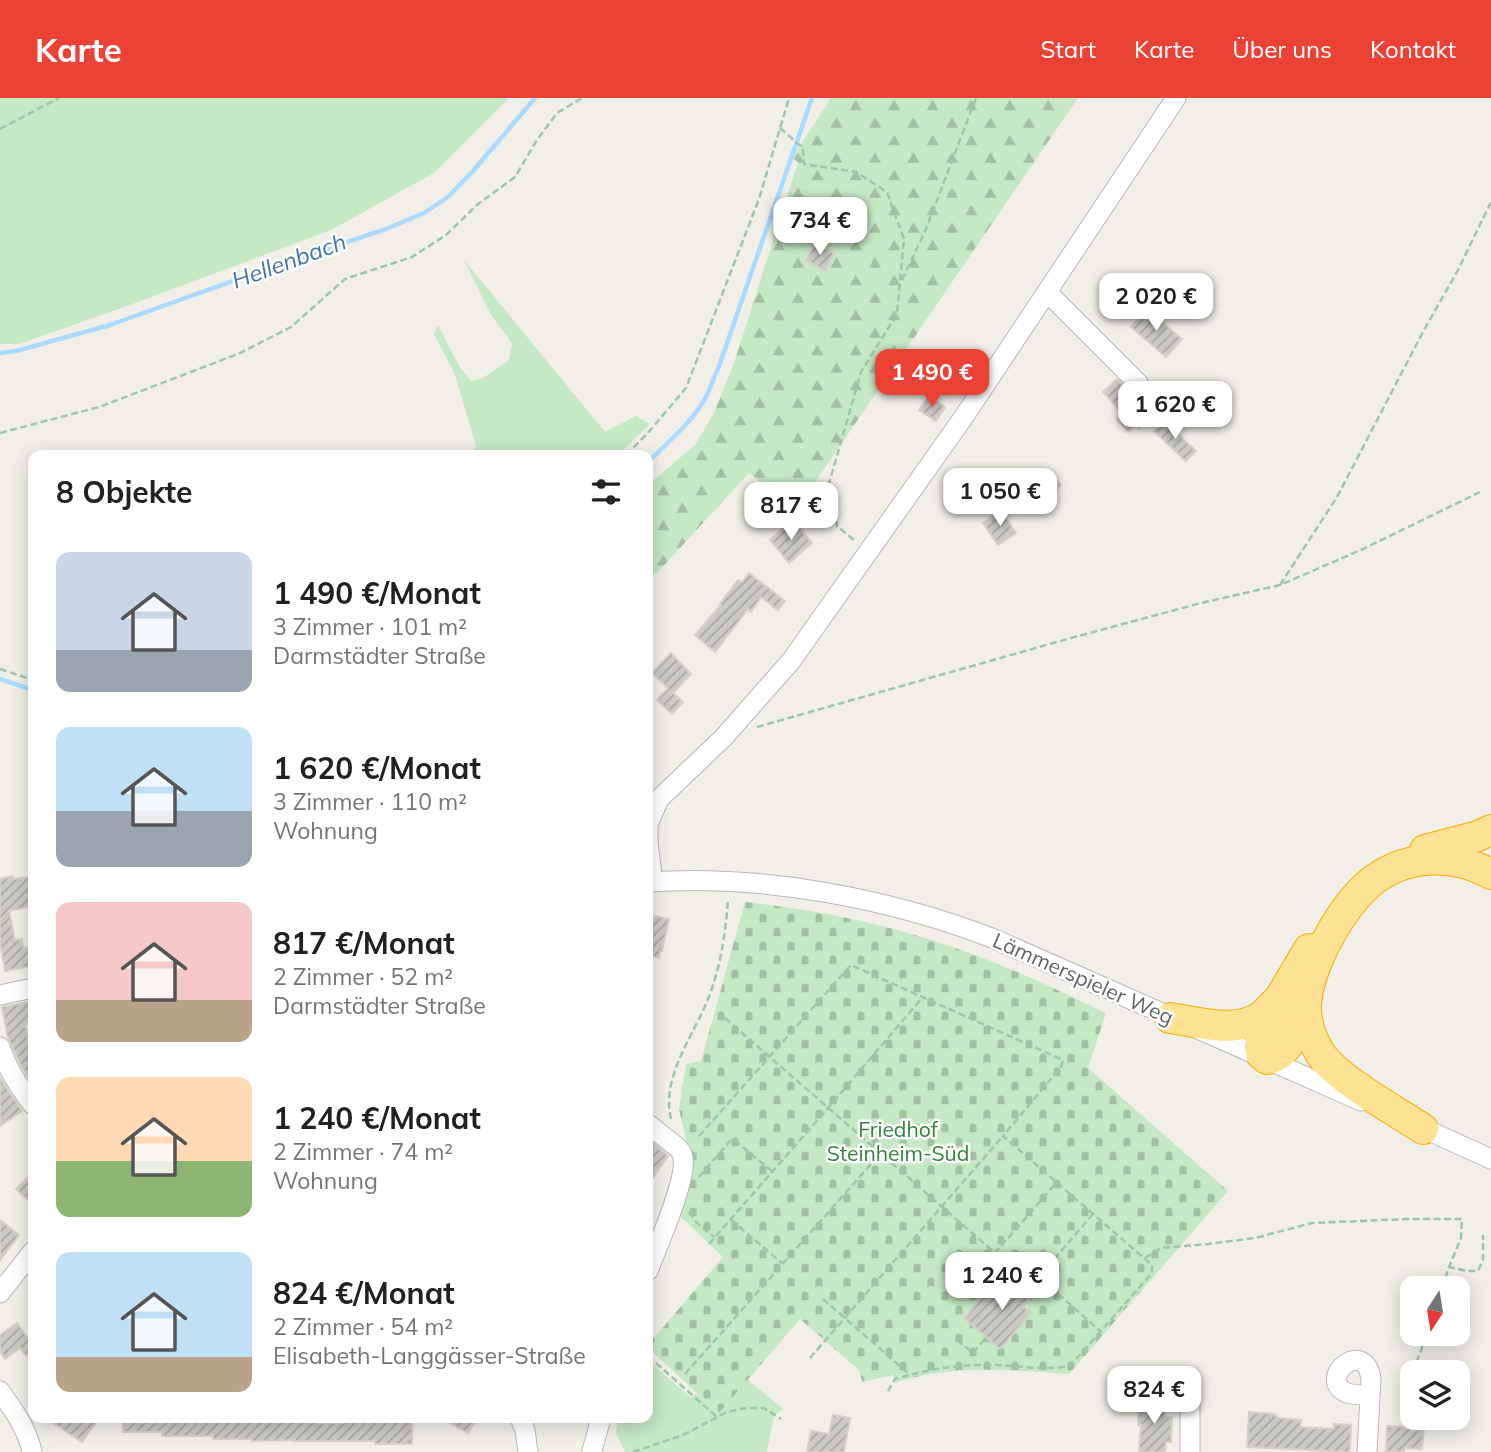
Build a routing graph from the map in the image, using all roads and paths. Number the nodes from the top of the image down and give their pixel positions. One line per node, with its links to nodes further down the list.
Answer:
1 (59, 98): 7 (path)
2 (582, 98): 12 (path)
3 (789, 98): 6 (path)
4 (976, 98): 9 (path)
5 (1177, 98): 10 (street)
6 (780, 128): 9 (path); 13 (path)
7 (0, 130)
8 (1491, 202): 16 (path)
9 (901, 283): 15 (path)
10 (1047, 292): 11 (street); 15 (street)
11 (1138, 383)
12 (0, 433)
13 (631, 450)
14 (1480, 492): 16 (path)
15 (869, 551): 20 (street)
16 (1280, 585): 19 (path)
17 (0, 669): 18 (path)
18 (28, 679)
19 (757, 727)
20 (653, 803)
21 (1491, 830): 28 (highway)
22 (1491, 874): 28 (highway)
23 (653, 882): 24 (street, Lämmerspieler Weg)
24 (728, 882): 30 (street, Lämmerspieler Weg); 40 (path)
25 (28, 989): 26 (street)
26 (0, 995)
27 (923, 996): 32 (path); 35 (path); 39 (path)
28 (1294, 1002): 30 (highway); 33 (highway); 37 (highway)
29 (724, 1018): 32 (path)
30 (1170, 1018): 33 (street, Lämmerspieler Weg)
31 (0, 1047): 34 (street)
32 (769, 1057): 35 (path); 38 (path)
33 (1266, 1059): 37 (street, Lämmerspieler Weg)
34 (28, 1099)
35 (828, 1108): 41 (path); 43 (path)
36 (653, 1128): 40 (street)
37 (1423, 1129): 42 (street, Lämmerspieler Weg)
38 (699, 1136)
39 (1003, 1136): 45 (path); 46 (path)
40 (681, 1153): 54 (street)
41 (880, 1153): 46 (path); 56 (path)
42 (1485, 1157)
43 (772, 1172): 44 (path); 49 (path)
44 (695, 1182)
45 (1057, 1182): 46 (path); 48 (path)
46 (941, 1206): 61 (path)
47 (688, 1209): 51 (path)
48 (1094, 1213): 55 (path); 62 (path)
49 (731, 1219): 51 (path); 56 (path)
50 (1483, 1235): 57 (path)
51 (715, 1237): 52 (path)
52 (709, 1244)
53 (28, 1257): 59 (street)
54 (653, 1257)
55 (1145, 1258): 57 (path); 62 (path)
56 (782, 1263): 67 (path)
57 (1449, 1267): 58 (path)
58 (1446, 1276)
59 (0, 1293)
60 (823, 1299): 61 (path)
61 (845, 1317): 65 (path); 68 (path)
62 (1100, 1331): 68 (path)
63 (957, 1340): 64 (path)
64 (984, 1340)
65 (810, 1358)
66 (653, 1360): 73 (path)
67 (685, 1374)
68 (909, 1374): 70 (path)
69 (0, 1391): 77 (street)
70 (888, 1391)
71 (1370, 1395): 82 (street)
72 (1190, 1402): 81 (street)
73 (717, 1417): 74 (path); 80 (path)
74 (781, 1419)
75 (522, 1423): 78 (street)
76 (599, 1423): 79 (street)
77 (33, 1452)
78 (528, 1452)
79 (589, 1452)
80 (633, 1452)
81 (1190, 1452)
82 (1367, 1452)

